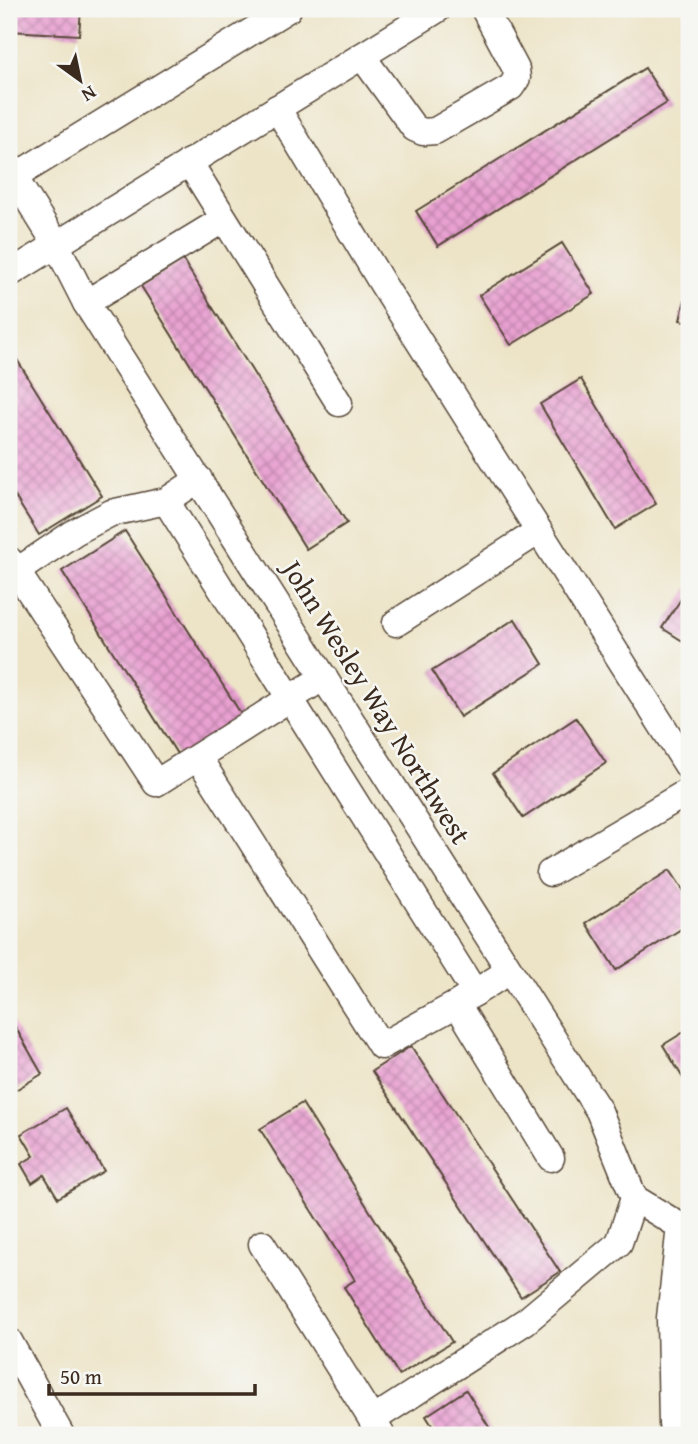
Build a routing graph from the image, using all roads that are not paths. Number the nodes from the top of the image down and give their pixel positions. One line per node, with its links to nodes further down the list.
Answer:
1 (288, 9): 8 (street)
2 (438, 9): 4 (street)
3 (484, 9): 5 (street)
4 (404, 17): 5 (street)
5 (362, 56): 6 (street)
6 (277, 108): 7 (street); 16 (street)
7 (189, 162): 9 (street); 10 (street)
8 (11, 173): 10 (street, John Wesley Way Northwest)
9 (224, 219): 12 (street); 13 (street)
10 (56, 244): 11 (street); 12 (street, John Wesley Way Northwest)
11 (9, 274)
12 (86, 303): 14 (street, John Wesley Way Northwest)
13 (339, 403)
14 (199, 479): 15 (street); 19 (street, John Wesley Way Northwest)
15 (166, 501): 17 (street); 20 (street)
16 (539, 531): 18 (street); 22 (street)
17 (13, 566): 21 (street)
18 (396, 623)
19 (324, 677): 20 (street); 25 (street, John Wesley Way Northwest)
20 (289, 700): 21 (street); 26 (street)
21 (198, 757): 26 (street)
22 (689, 768)
23 (689, 791): 24 (street)
24 (550, 873)
25 (509, 971): 26 (street); 28 (street, John Wesley Way Northwest)
26 (466, 998): 27 (street)
27 (551, 1158)
28 (634, 1198): 29 (street); 32 (street)
29 (685, 1226): 33 (street)
30 (262, 1244): 32 (street)
31 (9, 1341): 34 (street)
32 (377, 1428)
33 (679, 1429)
34 (61, 1435)

